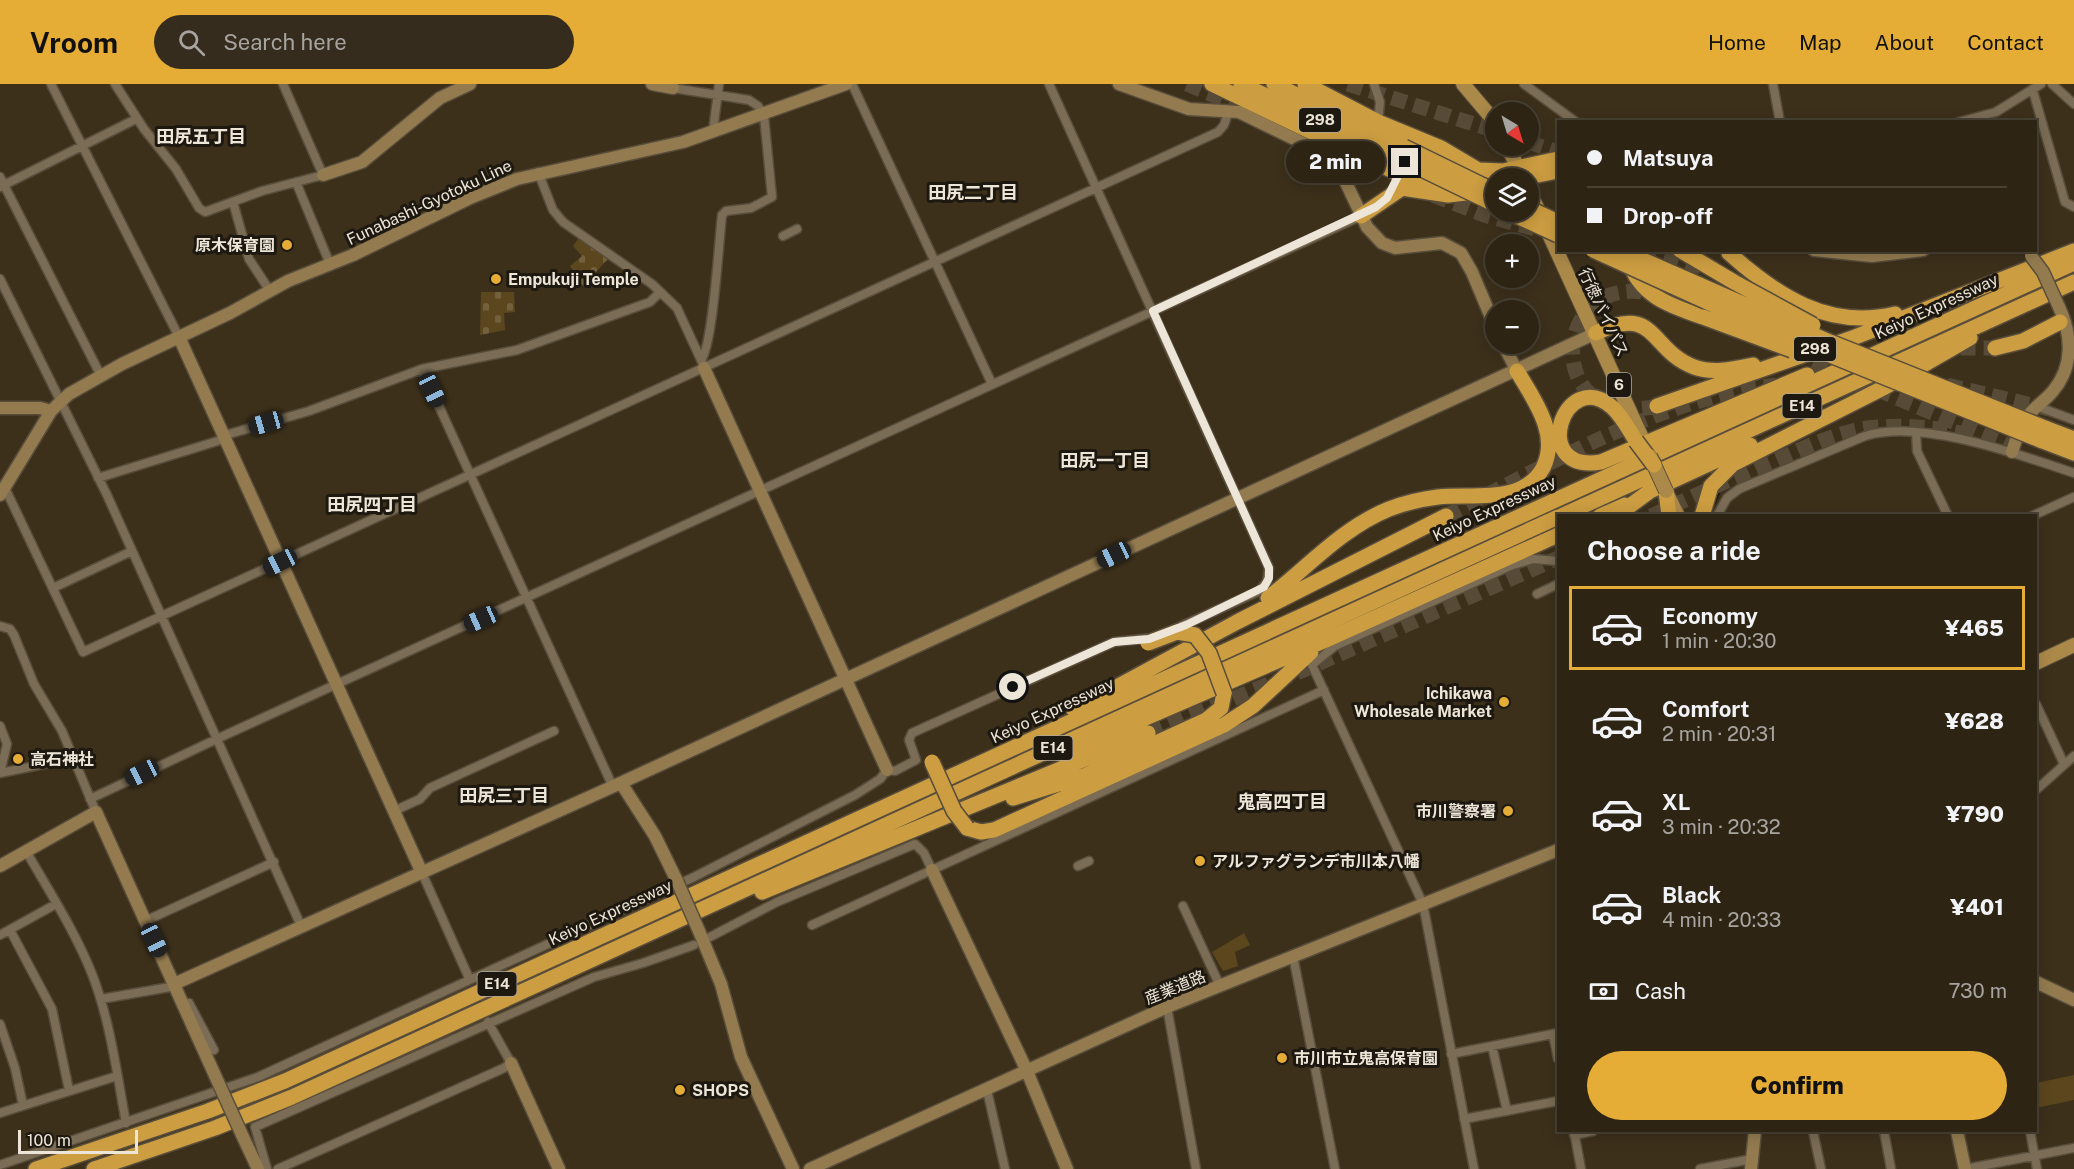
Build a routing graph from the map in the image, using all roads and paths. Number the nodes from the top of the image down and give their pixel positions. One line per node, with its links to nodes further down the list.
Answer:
1 (51, 84): 35 (street)
2 (115, 84): 28 (street)
3 (283, 84): 44 (street)
4 (470, 84): 44 (street)
5 (652, 84): 21 (street)
6 (719, 84): 23 (street)
7 (846, 84): 27 (street, Funabashi-Gyotoku Line)
8 (852, 84): 75 (street)
9 (1049, 84): 49 (street)
10 (1119, 84): 25 (street)
11 (1212, 84): 38 (highway, 298)
12 (1241, 84): 36 (highway, 298)
13 (1274, 84): 36 (highway, 298)
14 (1305, 84): 32 (highway, 298)
15 (1374, 84): 32 (street)
16 (1463, 84): 26 (main road)
17 (1524, 84): 29 (street)
18 (1773, 84): 30 (street)
19 (2041, 84): 22 (street)
20 (2052, 84): 24 (street)
21 (673, 88): 23 (street)
22 (2033, 91): 31 (street); 55 (street)
23 (718, 97): 27 (street); 33 (street)
24 (2074, 104)
25 (1228, 110): 49 (street); 58 (street)
26 (1485, 110)
27 (762, 112): 33 (street, Funabashi-Gyotoku Line); 93 (street)
28 (136, 119): 35 (street); 54 (street)
29 (1573, 120)
30 (1780, 120)
31 (1969, 120)
32 (1378, 122): 34 (highway, 298)
33 (713, 131): 42 (street, Funabashi-Gyotoku Line)
34 (1430, 143): 40 (highway, 298); 45 (highway)
35 (82, 145): 47 (street); 89 (street)
36 (1401, 153): 48 (highway, 298, bridge); 52 (highway, 298, bridge)
37 (1557, 157): 39 (highway, 298)
38 (1367, 159): 45 (highway, 298); 53 (highway)
39 (1534, 168)
40 (1485, 171)
41 (1557, 171): 43 (highway, 298)
42 (538, 172): 77 (street, Funabashi-Gyotoku Line); 81 (street)
43 (1539, 174)
44 (323, 175): 46 (street)
45 (1399, 175): 51 (highway, 298); 53 (highway)
46 (296, 182): 54 (street); 77 (street)
47 (1, 183): 96 (street)
48 (1485, 187)
49 (1097, 188): 75 (street); 85 (street)
50 (1485, 189): 51 (highway, 298)
51 (1441, 194): 53 (highway)
52 (1485, 199)
53 (1384, 201): 58 (highway)
54 (233, 202): 80 (street)
55 (2074, 207)
56 (1539, 211): 64 (main road, 行徳バイパス / 6)
57 (1539, 213): 60 (highway, bridge)
58 (1361, 216): 84 (street); 85 (street)
59 (1530, 222): 62 (highway, bridge)
60 (1557, 222)
61 (797, 229): 63 (street)
62 (1557, 235)
63 (783, 236)
64 (1557, 250)
65 (2074, 251): 82 (highway)
66 (1558, 252): 87 (main road, 行徳バイパス / 6)
67 (1597, 252): 99 (highway, 298, bridge)
68 (1625, 252): 104 (highway, 298, bridge)
69 (1628, 252): 99 (highway, 298, bridge)
70 (1683, 252): 104 (highway, 298, bridge)
71 (1837, 252): 72 (street)
72 (1911, 252)
73 (1729, 253): 82 (highway)
74 (2027, 253): 86 (street, bridge)
75 (932, 261): 93 (street); 97 (street)
76 (2074, 263): 88 (highway, Keiyo Expressway / E14)
77 (330, 264): 80 (street, Funabashi-Gyotoku Line)
78 (0, 279): 98 (street)
79 (2074, 282): 83 (highway, Keiyo Expressway / E14)
80 (270, 291): 89 (street, Funabashi-Gyotoku Line)
81 (659, 293): 93 (street); 94 (street)
82 (1962, 294): 92 (highway)
83 (2043, 296): 105 (highway); 124 (highway, Keiyo Expressway / E14)
84 (1485, 303)
85 (1153, 311): 97 (street); 122 (street)
86 (2066, 315): 90 (highway); 101 (street)
87 (1596, 333): 92 (highway); 95 (street); 110 (main road, 行徳バイパス / 6)
88 (1917, 335): 110 (highway); 166 (highway, Keiyo Expressway / E14)
89 (179, 337): 96 (street, Funabashi-Gyotoku Line); 109 (street)
90 (1995, 348)
91 (1508, 354): 95 (street)
92 (1795, 358): 100 (highway)
93 (703, 364): 116 (street); 118 (street)
94 (423, 369): 109 (street); 116 (street)
95 (1517, 371): 122 (street); 146 (highway)
96 (101, 376): 98 (street, Funabashi-Gyotoku Line)
97 (992, 384): 118 (street)
98 (61, 401): 103 (street, Funabashi-Gyotoku Line); 117 (street)
99 (1942, 402): 108 (highway, 298, bridge)
100 (1657, 406)
101 (2036, 406): 106 (street); 112 (street)
102 (0, 408): 103 (street)
103 (51, 411): 120 (street, Funabashi-Gyotoku Line)
104 (2005, 414): 108 (highway, 298, bridge)
105 (1820, 420): 123 (highway); 129 (highway)
106 (2074, 420)
107 (1916, 432): 112 (street); 130 (street); 131 (street)
108 (2043, 434): 111 (highway, 298); 113 (highway, 298)
109 (223, 437): 117 (street); 140 (street)
110 (1639, 439): 114 (highway, bridge)
111 (2074, 440)
112 (2012, 452): 115 (street)
113 (2074, 453)
114 (1654, 465): 119 (main road, bridge)
115 (2074, 473)
116 (470, 474): 140 (street); 144 (street)
117 (98, 478): 137 (street)
118 (761, 491): 144 (street); 152 (street)
119 (1666, 491): 127 (highway); 128 (main road)
120 (2, 492): 142 (street)
121 (2074, 497): 132 (street)
122 (1237, 500): 152 (street); 164 (street)
123 (1633, 502): 125 (highway); 126 (highway)
124 (1567, 514)
125 (1605, 514)
126 (1618, 514)
127 (1670, 514)
128 (1677, 514)
129 (1702, 514)
130 (1718, 514)
131 (1947, 514)
132 (2036, 514)
133 (1446, 516): 146 (highway)
134 (1557, 518): 170 (highway, Keiyo Expressway / E14)
135 (1557, 535): 138 (highway)
136 (1557, 545): 138 (highway)
137 (132, 551): 142 (street); 145 (street)
138 (1505, 558): 148 (highway)
139 (1557, 561): 154 (street)
140 (280, 562): 145 (street); 153 (street)
141 (1557, 584): 143 (street)
142 (52, 588): 145 (street)
143 (1537, 594)
144 (528, 598): 153 (street); 167 (street)
145 (160, 616): 159 (street)
146 (1236, 622): 166 (highway)
147 (0, 626): 161 (street)
148 (1328, 639): 162 (highway, bridge); 170 (highway)
149 (1148, 643): 173 (highway, bridge)
150 (2074, 645): 151 (main road)
151 (2037, 663)
152 (847, 678): 164 (street); 167 (street)
153 (336, 685): 159 (street); 171 (street)
154 (1324, 690): 180 (street); 182 (street)
155 (2037, 706): 163 (street)
156 (0, 726): 165 (street)
157 (554, 731): 171 (street)
158 (1148, 733): 173 (highway)
159 (218, 739): 169 (street); 177 (street)
160 (2074, 756): 163 (street)
161 (74, 758): 165 (street); 169 (street)
162 (932, 762)
163 (2064, 764): 168 (street)
164 (887, 770): 194 (street)
165 (0, 773)
166 (950, 776): 228 (highway, Keiyo Expressway / E14)
167 (617, 784): 181 (street); 189 (street, bridge)
168 (2037, 789)
169 (90, 799): 172 (street)
170 (927, 805): 191 (highway, Keiyo Expressway / E14)
171 (394, 811): 181 (street)
172 (96, 812): 175 (street); 185 (street)
173 (930, 825): 191 (highway)
174 (1557, 850): 182 (street, 産業道路)
175 (26, 851): 178 (street); 183 (street)
176 (1089, 861): 179 (street)
177 (274, 862): 185 (street); 187 (street)
178 (0, 866)
179 (1078, 866)
180 (932, 870): 186 (street); 189 (street); 208 (street)
181 (423, 873): 187 (street); 194 (street)
182 (1423, 903): 193 (street, 産業道路); 206 (street)
183 (56, 904): 188 (street); 198 (street)
184 (1183, 906): 197 (street)
185 (145, 921): 196 (street)
186 (812, 925)
187 (302, 928): 196 (street)
188 (10, 930): 190 (street); 210 (street)
189 (705, 934): 234 (street)
190 (0, 935)
191 (633, 941): 229 (highway, Keiyo Expressway / E14)
192 (694, 945): 201 (street)
193 (1293, 956): 197 (street, 産業道路); 239 (street)
194 (470, 978): 217 (street)
195 (2037, 982): 199 (street)
196 (174, 984): 198 (street); 205 (street); 230 (street, bridge)
197 (1220, 986): 200 (street, 産業道路)
198 (101, 999): 209 (street)
199 (2074, 1000)
200 (1167, 1007): 208 (street, 産業道路); 238 (street)
201 (488, 1022): 207 (street); 231 (street)
202 (0, 1024): 213 (street)
203 (1556, 1034): 204 (street)
204 (1492, 1046): 206 (street); 214 (street)
205 (214, 1050)
206 (1451, 1054): 216 (street)
207 (511, 1063): 232 (street); 233 (street)
208 (1027, 1071): 211 (street, 産業道路); 237 (street)
209 (117, 1076): 210 (street); 217 (street)
210 (69, 1089): 213 (street)
211 (987, 1089): 235 (street, 産業道路); 236 (street)
212 (1557, 1101): 214 (street)
213 (23, 1105): 215 (street)
214 (1507, 1110): 216 (street)
215 (0, 1113)
216 (1464, 1119): 240 (street)
217 (126, 1123): 227 (street)
218 (1755, 1132): 226 (street)
219 (1813, 1132): 243 (street)
220 (1884, 1132): 244 (street)
221 (1957, 1132): 245 (street)
222 (2030, 1132): 225 (street)
223 (1574, 1133): 241 (street)
224 (2074, 1148): 225 (street)
225 (2035, 1155): 245 (street); 246 (street)
226 (1752, 1164): 242 (street)
227 (0, 1165)
228 (36, 1169)
229 (94, 1169)
230 (258, 1169)
231 (267, 1169)
232 (278, 1169)
233 (559, 1169)
234 (792, 1169)
235 (810, 1169)
236 (1005, 1169)
237 (1067, 1169)
238 (1196, 1169)
239 (1335, 1169)
240 (1474, 1169)
241 (1581, 1169)
242 (1700, 1169)
243 (1821, 1169)
244 (1891, 1169)
245 (1965, 1169)
246 (2037, 1169)

